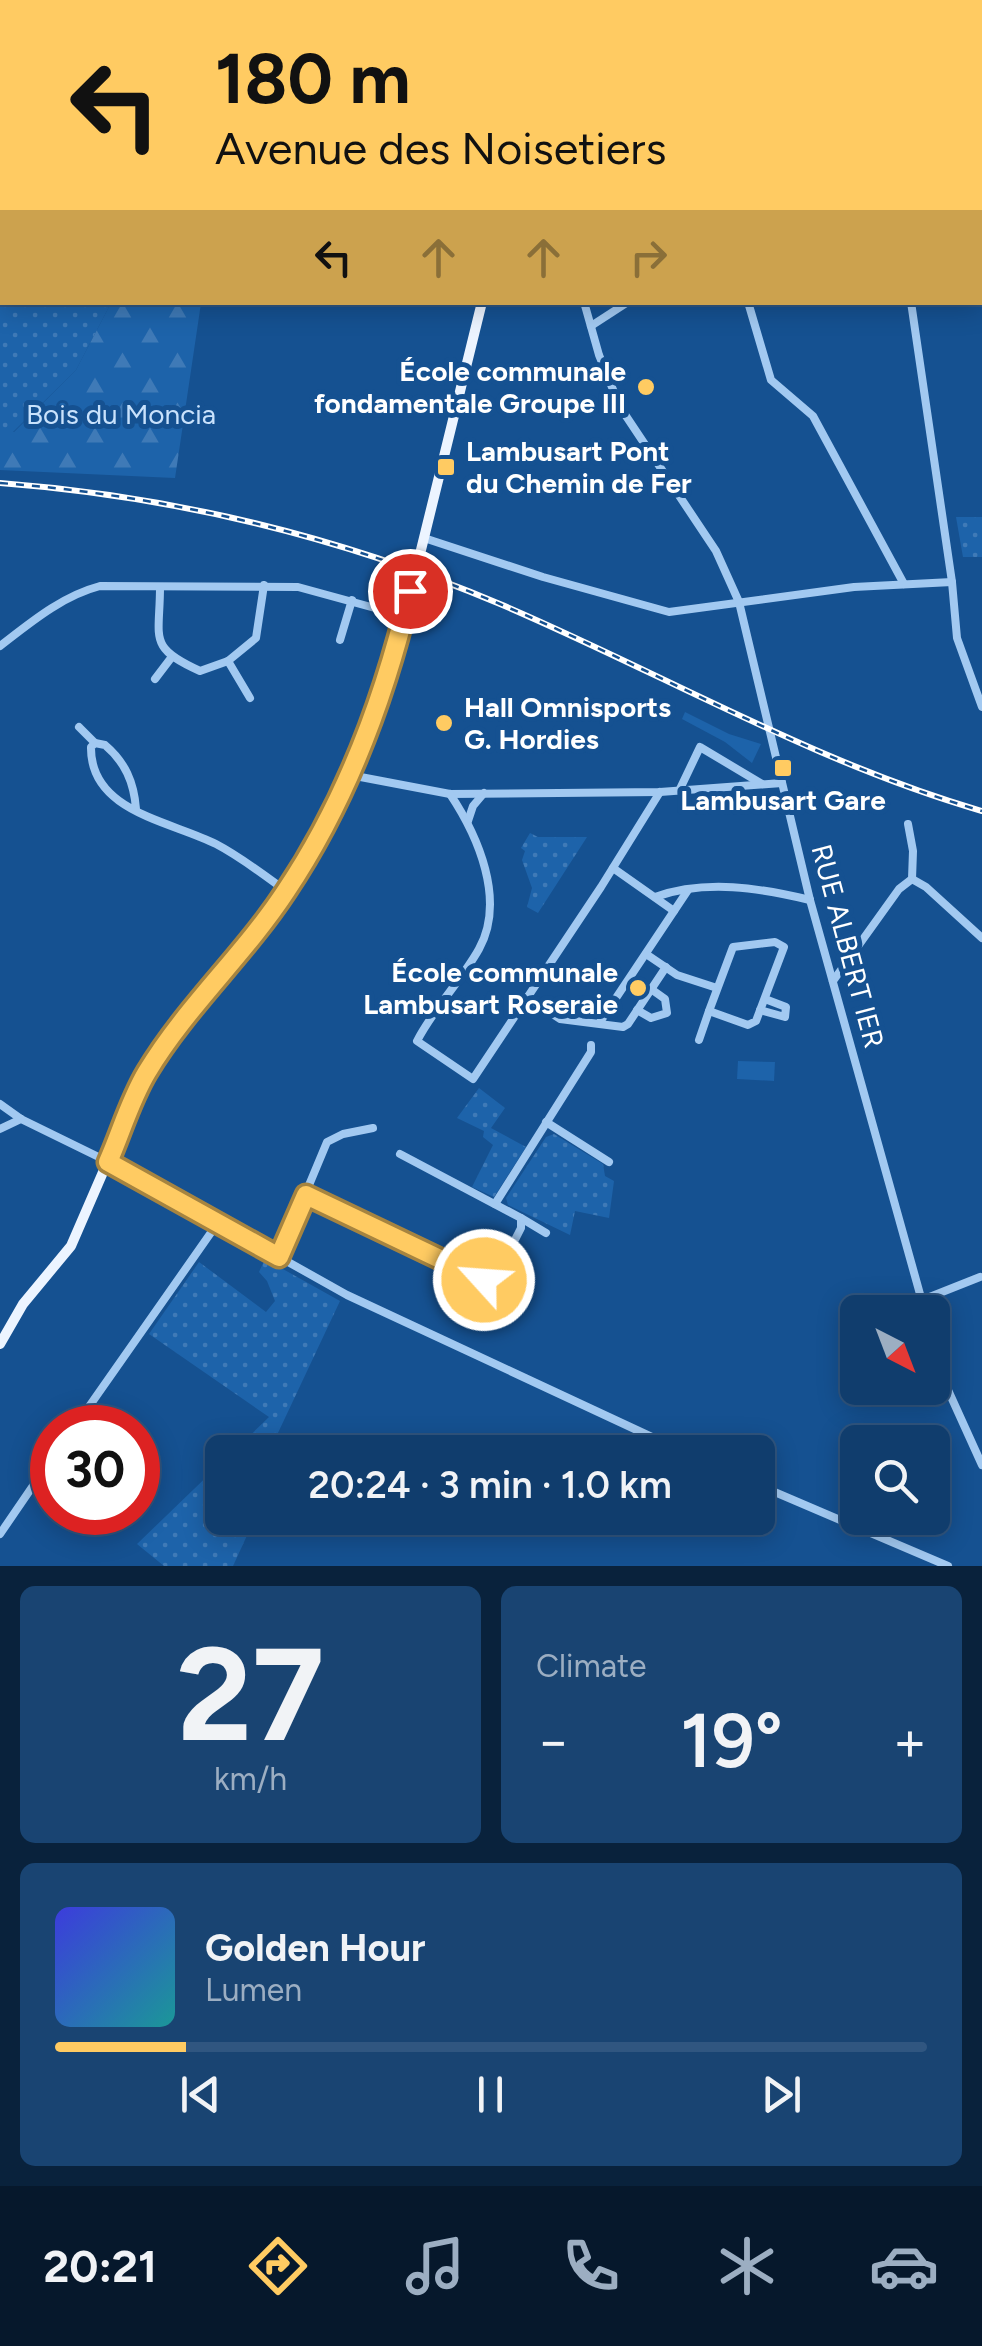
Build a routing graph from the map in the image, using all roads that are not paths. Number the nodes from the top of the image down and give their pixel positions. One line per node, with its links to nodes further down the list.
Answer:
1 (481, 305): 7 (main road)
2 (585, 305): 6 (street, RUE ALBERT IER)
3 (623, 305): 6 (street)
4 (749, 305): 9 (street)
5 (912, 305): 8 (street)
6 (591, 326): 13 (street, RUE ALBERT IER)
7 (424, 538): 13 (street); 14 (main road, bridge)
8 (952, 582): 9 (street); 21 (street)
9 (904, 584): 13 (street)
10 (264, 585): 11 (street); 12 (street); 18 (street)
11 (160, 586): 16 (street); 17 (street)
12 (352, 600): 14 (street); 15 (street)
13 (738, 602): 25 (street, RUE ALBERT IER)
14 (404, 616): 24 (main road)
15 (340, 640)
16 (0, 646)
17 (170, 658): 18 (street); 19 (street)
18 (228, 661): 20 (street)
19 (154, 679)
20 (250, 698)
21 (982, 707)
22 (79, 727): 23 (street)
23 (95, 743): 31 (street); 31 (street)
24 (350, 775): 29 (street); 37 (main road)
25 (782, 784): 26 (street); 39 (street, RUE ALBERT IER)
26 (764, 785): 27 (street); 27 (street)
27 (679, 790): 28 (street)
28 (660, 792): 30 (street); 34 (street)
29 (450, 794): 30 (street); 32 (street)
30 (484, 794): 32 (street)
31 (136, 809): 37 (street)
32 (468, 821): 47 (street)
33 (908, 824): 35 (street)
34 (613, 868): 38 (street); 47 (street)
35 (912, 879): 41 (street); 44 (street)
36 (688, 890): 38 (street); 39 (street); 40 (street)
37 (286, 891): 61 (main road)
38 (656, 897): 40 (street)
39 (810, 900): 44 (street, RUE ALBERT IER)
40 (674, 911): 42 (street)
41 (982, 938)
42 (646, 954): 43 (street); 52 (street)
43 (666, 968): 45 (street); 46 (street)
44 (832, 981): 70 (street, RUE ALBERT IER)
45 (717, 988): 48 (street); 51 (street)
46 (651, 989): 49 (street); 49 (street)
47 (527, 997): 52 (street)
48 (764, 999): 50 (street); 50 (street)
49 (637, 1010): 52 (street)
50 (760, 1010): 51 (street)
51 (709, 1011): 53 (street)
52 (600, 1022)
53 (698, 1040)
54 (590, 1045): 57 (street)
55 (0, 1104): 56 (street)
56 (21, 1118): 59 (street); 61 (street)
57 (546, 1122): 62 (street); 64 (street)
58 (373, 1128): 63 (street)
59 (0, 1129)
60 (400, 1154): 64 (street)
61 (108, 1162): 66 (street); 72 (main road)
62 (608, 1162)
63 (306, 1195): 65 (street); 68 (street)
64 (495, 1204): 65 (street)
65 (521, 1218): 67 (street)
66 (217, 1224): 68 (street); 74 (street)
67 (546, 1233)
68 (279, 1257): 75 (street)
69 (980, 1277): 71 (street)
70 (921, 1295)
71 (935, 1295)
72 (0, 1344)
73 (950, 1394): 76 (street)
74 (90, 1405)
75 (647, 1435)
76 (982, 1465)
77 (30, 1490): 79 (street)
78 (775, 1492): 80 (street)
79 (0, 1534)
80 (948, 1566)

